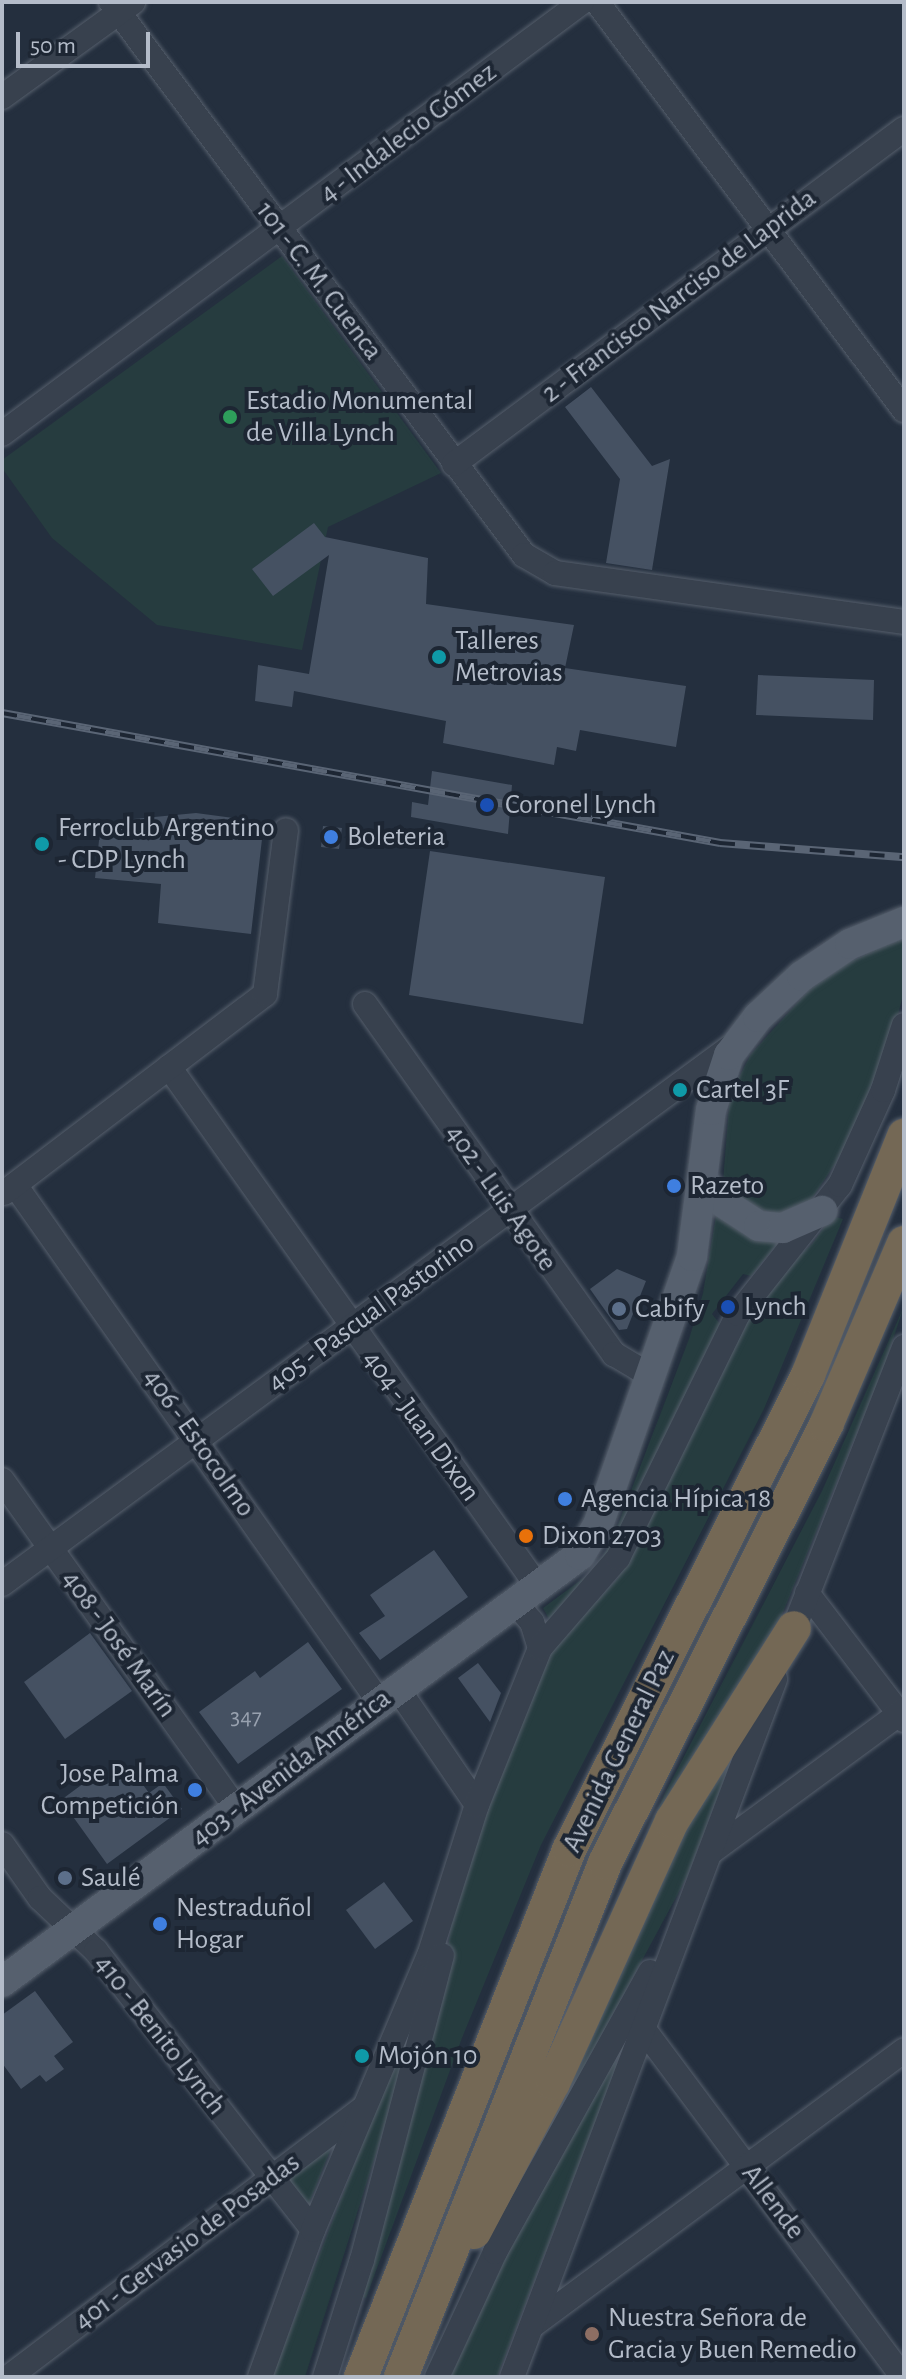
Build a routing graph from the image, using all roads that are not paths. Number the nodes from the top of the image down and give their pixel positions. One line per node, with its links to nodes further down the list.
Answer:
1 (582, 2): 7 (street, 4 - Indalecio Gómez)
2 (597, 2): 6 (street)
3 (121, 6): 4 (street); 7 (street, 101 - C. M. Cuenca)
4 (2, 97)
5 (904, 129): 6 (street, 2 - Francisco Narciso de Laprida)
6 (768, 227): 8 (street); 10 (street, 2 - Francisco Narciso de Laprida)
7 (281, 230): 9 (street, 4 - Indalecio Gómez); 10 (street, 101 - C. M. Cuenca)
8 (904, 410)
9 (2, 434)
10 (454, 464): 11 (street, 101 - C. M. Cuenca)
11 (904, 622)
12 (286, 830): 17 (street)
13 (904, 922): 16 (main road)
14 (365, 1004): 22 (street, 402 - Luis Agote)
15 (904, 1025): 21 (street)
16 (738, 1041): 19 (main road); 22 (street, 405 - Pascual Pastorino)
17 (169, 1067): 20 (street); 24 (street, 404 - Juan Dixon)
18 (904, 1136): 58 (highway, Avenida General Paz)
19 (703, 1181): 21 (main road); 26 (main road)
20 (8, 1190): 27 (street, 406 - Estocolmo)
21 (822, 1211): 34 (street)
22 (510, 1212): 24 (street, 405 - Pascual Pastorino); 26 (street, 402 - Luis Agote)
23 (904, 1243): 53 (highway, Avenida General Paz)
24 (351, 1329): 27 (street, 405 - Pascual Pastorino); 32 (street, 404 - Juan Dixon)
25 (904, 1347): 31 (street)
26 (651, 1376): 32 (main road, 403 - Avenida América)
27 (197, 1439): 29 (street, 405 - Pascual Pastorino); 35 (street, 406 - Estocolmo)
28 (2, 1480): 29 (street, 408 - José Marín)
29 (50, 1548): 30 (street, 405 - Pascual Pastorino); 38 (street, 408 - José Marín)
30 (2, 1584)
31 (807, 1593): 33 (street); 36 (street)
32 (526, 1595): 34 (street, 404 - Juan Dixon); 35 (main road, 403 - Avenida América)
33 (794, 1628): 40 (street); 53 (highway)
34 (540, 1648): 37 (street)
35 (389, 1696): 37 (street, 406 - Estocolmo); 38 (main road, 403 - Avenida América)
36 (902, 1715): 40 (street)
37 (477, 1805): 41 (street)
38 (237, 1809): 43 (main road, 403 - Avenida América)
39 (2, 1844): 43 (street, 410 - Benito Lynch)
40 (711, 1852): 42 (street)
41 (455, 1869): 47 (street); 57 (street)
42 (686, 1911): 45 (street); 60 (street)
43 (71, 1930): 44 (main road, 403 - Avenida América); 49 (street, 410 - Benito Lynch)
44 (2, 1982)
45 (642, 2027): 48 (street, Allende); 51 (street)
46 (904, 2050): 48 (street)
47 (366, 2107): 49 (street, 401 - Gervasio de Posadas); 50 (street)
48 (747, 2166): 52 (street); 62 (street, Allende)
49 (270, 2178): 50 (street, 410 - Benito Lynch); 55 (street, 401 - Gervasio de Posadas)
50 (313, 2230): 56 (street)
51 (558, 2258): 52 (street); 54 (street)
52 (599, 2276): 54 (street)
53 (431, 2301): 59 (highway, Avenida General Paz)
54 (533, 2325): 61 (street)
55 (9, 2377)
56 (260, 2377)
57 (325, 2377)
58 (361, 2377)
59 (401, 2377)
60 (437, 2377)
61 (512, 2377)
62 (903, 2377)

